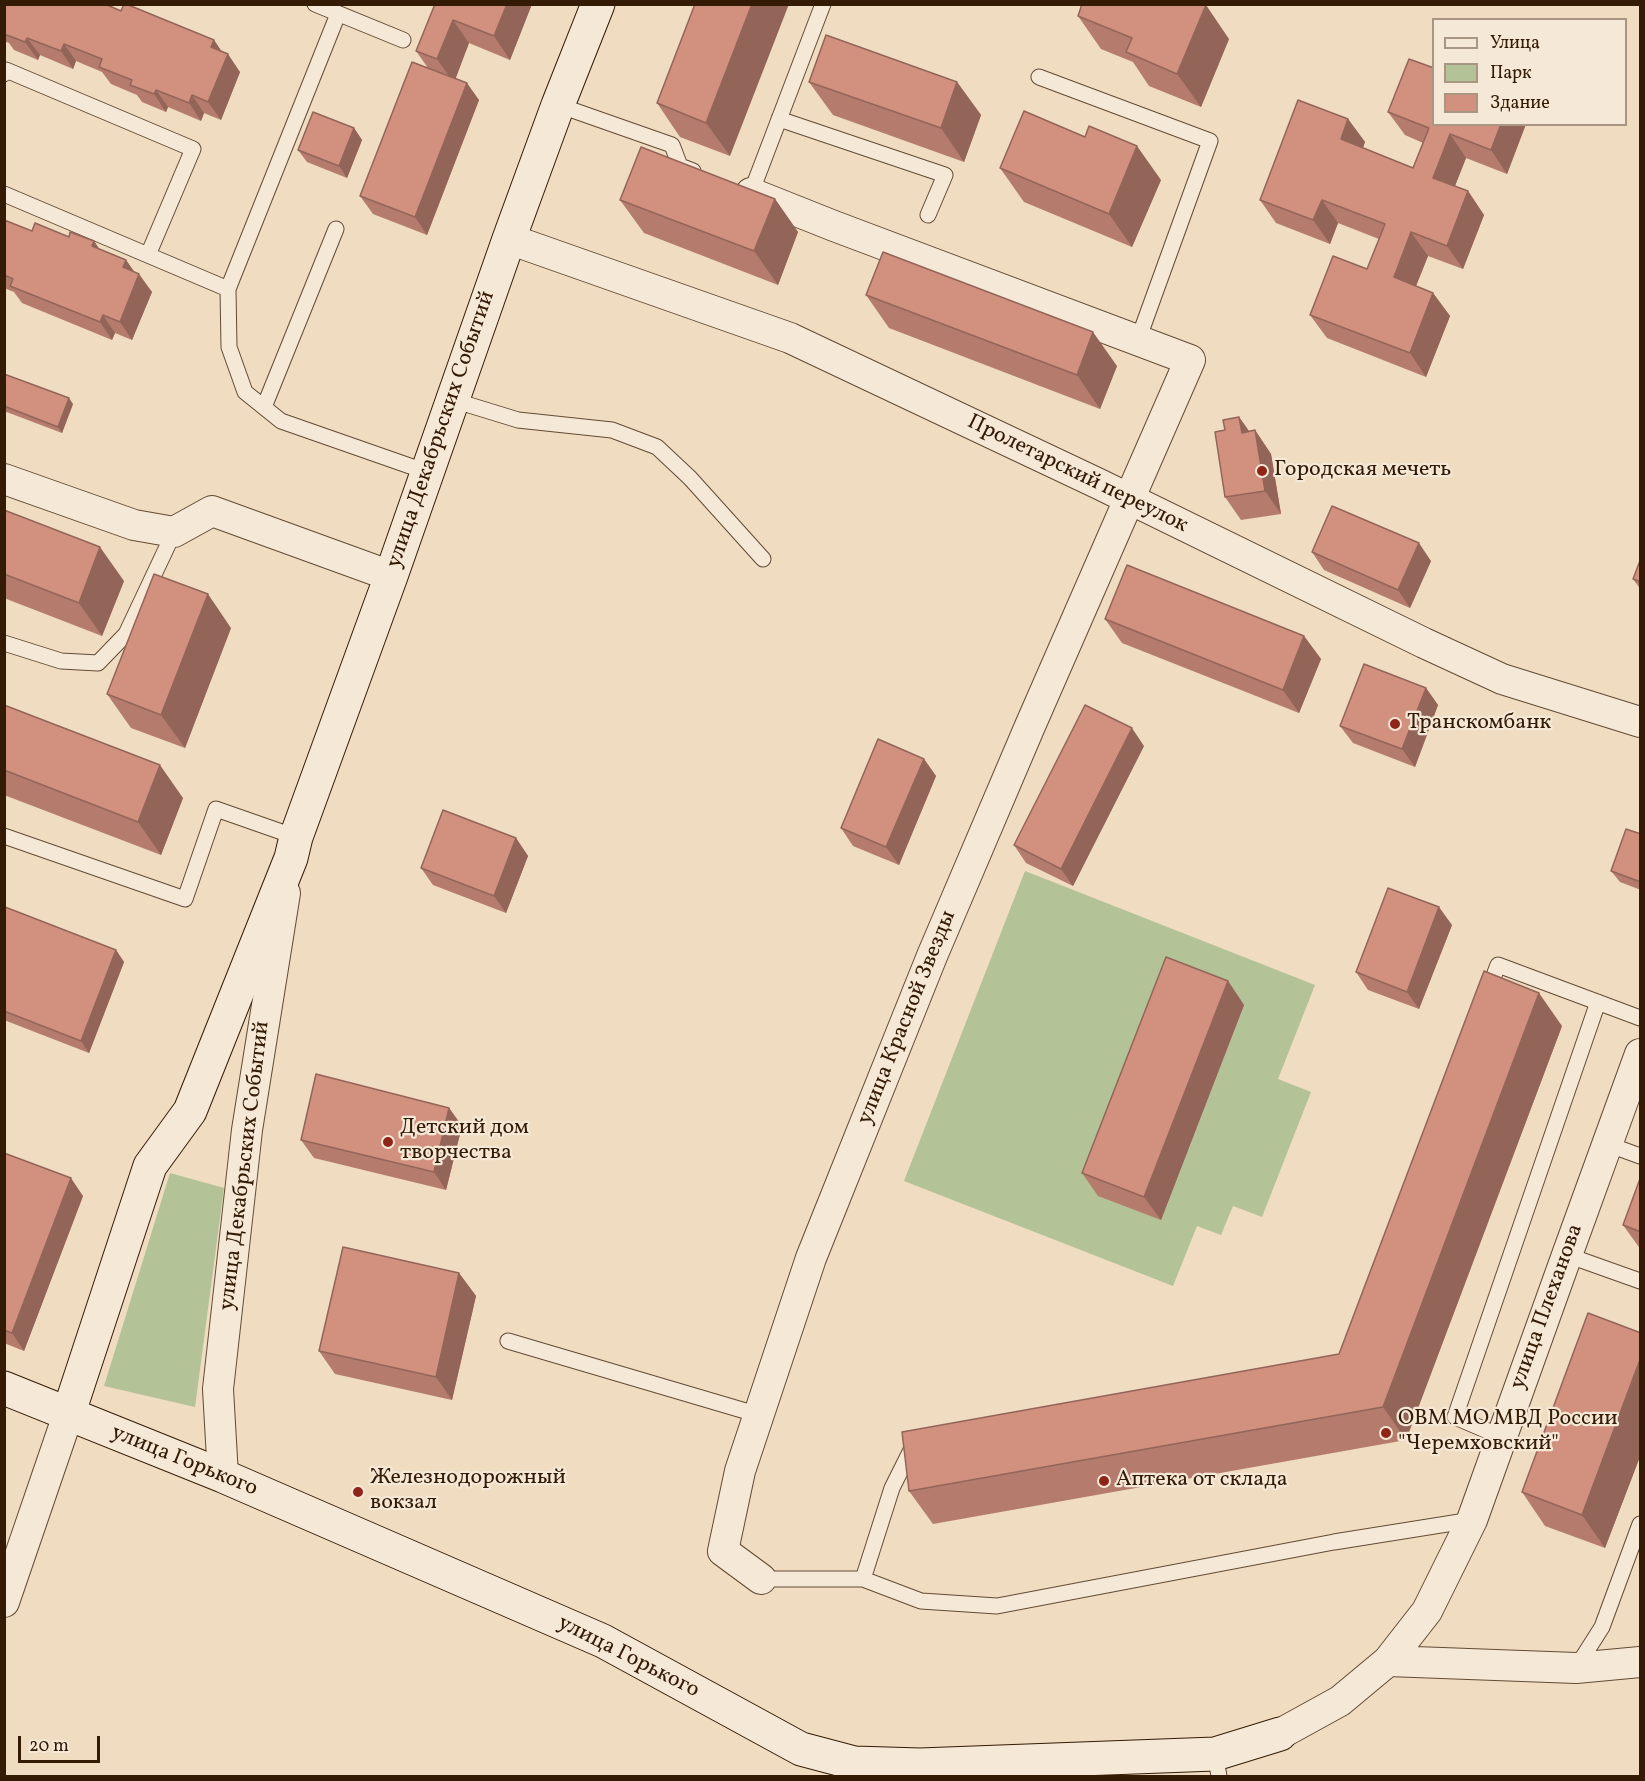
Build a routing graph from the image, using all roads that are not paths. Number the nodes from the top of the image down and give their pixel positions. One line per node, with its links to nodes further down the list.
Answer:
1 (315, 4): 4 (lane)
2 (598, 4): 8 (street, улица Декабрьских Событий)
3 (823, 4): 9 (lane)
4 (338, 14): 5 (lane); 17 (lane)
5 (402, 40)
6 (4, 74): 16 (lane)
7 (1039, 77): 18 (lane)
8 (558, 105): 10 (lane); 15 (street, улица Декабрьских Событий)
9 (779, 119): 11 (lane); 13 (lane)
10 (710, 178)
11 (741, 189): 18 (street)
12 (4, 194): 16 (lane)
13 (928, 215)
14 (336, 229): 20 (lane)
15 (509, 238): 19 (street, улица Декабрьских Событий); 23 (street, Пролетарский переулок)
16 (148, 255): 17 (lane)
17 (228, 289): 20 (lane)
18 (1138, 340): 23 (street, улица Красной Звезды)
19 (453, 400): 21 (street, улица Декабрьских Событий); 25 (lane)
20 (264, 407): 21 (lane)
21 (427, 472): 26 (street, улица Декабрьских Событий)
22 (4, 479): 24 (street)
23 (1131, 499): 28 (street, Пролетарский переулок); 42 (street, улица Красной Звезды)
24 (174, 532): 26 (street); 27 (lane)
25 (763, 559)
26 (391, 576): 30 (street, улица Декабрьских Событий)
27 (4, 644)
28 (1641, 722)
29 (4, 836): 30 (lane)
30 (294, 847): 41 (street, улица Декабрьских Событий); 45 (street, улица Декабрьских Событий)
31 (1598, 1002): 32 (lane); 33 (lane); 44 (lane)
32 (1481, 1009)
33 (1641, 1018)
34 (1641, 1054): 35 (street, улица Плеханова)
35 (1607, 1144): 36 (lane); 37 (street, улица Плеханова)
36 (1641, 1156)
37 (1567, 1255): 38 (lane); 44 (street, улица Плеханова)
38 (1641, 1281)
39 (508, 1341): 42 (lane)
40 (4, 1388): 41 (street, улица Горького)
41 (68, 1415): 45 (street, улица Горького); 50 (street)
42 (759, 1415): 48 (street, улица Красной Звезды)
43 (928, 1435): 49 (lane)
44 (1502, 1437): 46 (street, улица Плеханова)
45 (223, 1476): 56 (street, улица Горького)
46 (1472, 1520): 49 (lane); 51 (street, улица Плеханова)
47 (1641, 1524): 53 (lane)
48 (761, 1579): 49 (lane)
49 (863, 1579)
50 (4, 1602)
51 (1388, 1661): 53 (street); 54 (street, улица Плеханова)
52 (1641, 1662): 53 (street)
53 (1576, 1668)
54 (1280, 1734): 55 (street, улица Горького)
55 (1217, 1765): 56 (street, улица Горького)
56 (908, 1771)

